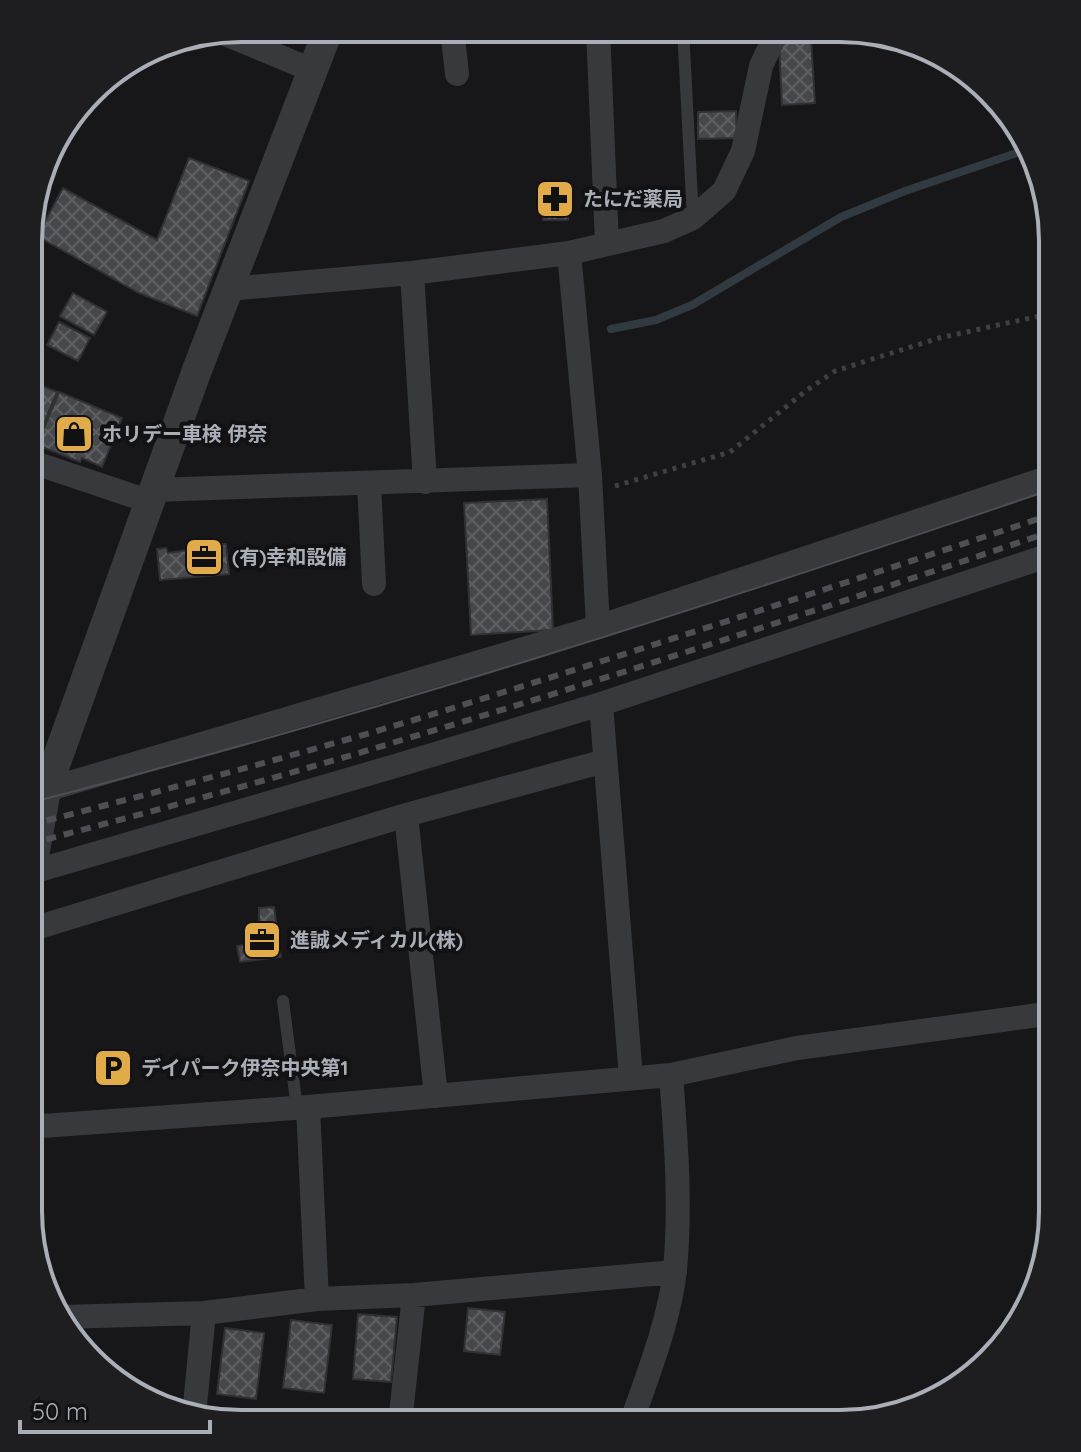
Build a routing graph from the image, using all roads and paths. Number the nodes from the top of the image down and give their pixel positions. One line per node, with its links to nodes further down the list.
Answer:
1 (244, 42): 7 (street)
2 (323, 42): 7 (street)
3 (453, 42): 8 (street)
4 (599, 42): 10 (street)
5 (684, 42): 9 (lane)
6 (772, 42): 9 (street)
7 (312, 70): 13 (street)
8 (457, 74)
9 (693, 218): 10 (street)
10 (607, 244): 11 (street)
11 (569, 253): 12 (street); 19 (street)
12 (412, 273): 13 (street); 17 (street)
13 (228, 289): 20 (street)
14 (1039, 316): 19 (path)
15 (42, 465): 20 (street)
16 (1039, 481): 23 (street)
17 (425, 482): 18 (street); 19 (street)
18 (369, 483): 20 (street); 22 (street)
19 (591, 484): 23 (street)
20 (153, 496): 26 (street)
21 (1039, 559): 24 (street)
22 (374, 584)
23 (598, 627): 27 (street)
24 (601, 704): 25 (street); 29 (street)
25 (605, 761): 28 (street); 34 (street)
26 (42, 783)
27 (42, 792)
28 (406, 815): 30 (street); 35 (street)
29 (42, 877)
30 (42, 926)
31 (283, 1001): 36 (lane)
32 (1039, 1015): 33 (street)
33 (671, 1075): 34 (street); 38 (street)
34 (631, 1078): 35 (street)
35 (436, 1096): 36 (street)
36 (302, 1107): 37 (street); 40 (street)
37 (42, 1126)
38 (675, 1272): 39 (street); 45 (street)
39 (414, 1295): 40 (street); 44 (street)
40 (317, 1299): 41 (street)
41 (204, 1313): 42 (street); 43 (street)
42 (73, 1317)
43 (195, 1404)
44 (401, 1410)
45 (635, 1410)

